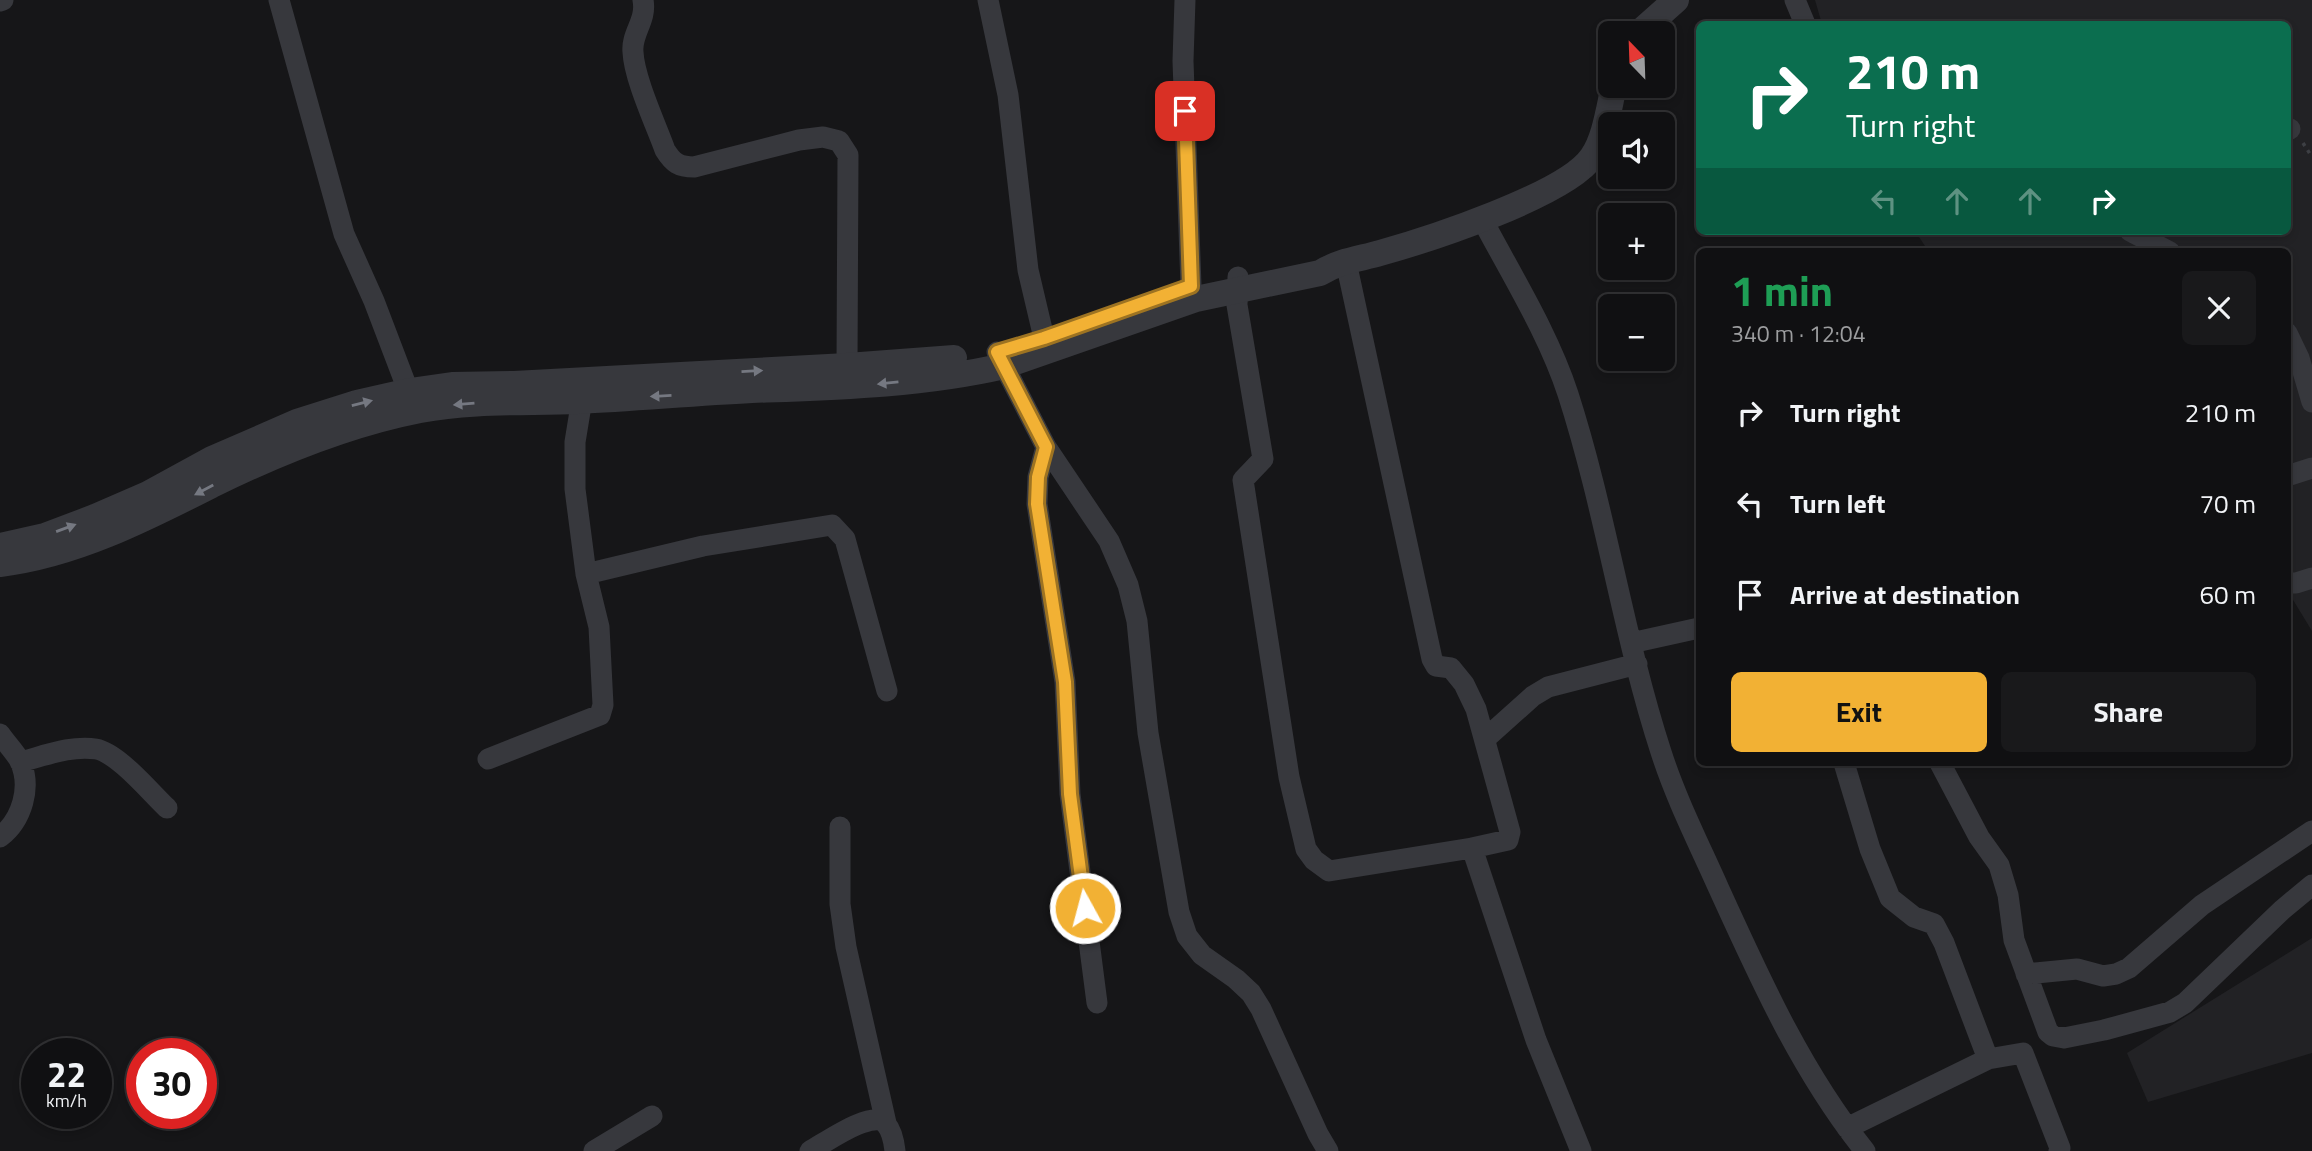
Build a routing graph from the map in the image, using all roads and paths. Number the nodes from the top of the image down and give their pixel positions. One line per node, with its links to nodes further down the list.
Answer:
1 (279, 0): 21 (street)
2 (643, 0): 19 (street)
3 (988, 0): 17 (street)
4 (1185, 0): 15 (street)
5 (1676, 0): 7 (street)
6 (1795, 0): 8 (street)
7 (1652, 21)
8 (1804, 21)
9 (1611, 98): 10 (street)
10 (1482, 219): 13 (street); 33 (street)
11 (2138, 235): 12 (street)
12 (2162, 248)
13 (1340, 263): 14 (street); 37 (street)
14 (1238, 284): 15 (street); 17 (street); 46 (street)
15 (1191, 286): 17 (street)
16 (2291, 341): 22 (street)
17 (1047, 344): 18 (street)
18 (1000, 359): 19 (street); 20 (street, one-way to 20); 24 (street)
19 (847, 366): 20 (street, one-way to 19)
20 (584, 390): 21 (street); 29 (street)
21 (413, 401): 23 (street)
22 (2312, 402)
23 (282, 442): 27 (street, one-way to 23); 28 (street, one-way to 28)
24 (1046, 447): 49 (street); 57 (street)
25 (2312, 468): 26 (street)
26 (2291, 475)
27 (0, 546)
28 (0, 564)
29 (586, 574): 35 (street); 38 (street)
30 (2312, 578): 31 (street)
31 (2291, 583)
32 (1696, 629): 33 (street)
33 (1631, 643): 34 (street)
34 (1637, 664): 37 (street); 53 (street)
35 (887, 691)
36 (0, 734): 39 (street)
37 (1485, 739): 46 (street)
38 (488, 759)
39 (20, 762): 42 (street); 45 (street)
40 (1845, 766): 50 (street)
41 (1942, 766): 48 (street)
42 (167, 808)
43 (840, 827): 52 (street)
44 (2312, 831): 48 (street)
45 (0, 837)
46 (1472, 848): 58 (street)
47 (2311, 888): 48 (street)
48 (2026, 974)
49 (1097, 1003)
50 (1988, 1059): 53 (street); 60 (street)
51 (652, 1116): 54 (street)
52 (886, 1123): 55 (street); 56 (street)
53 (1847, 1128): 59 (street)
54 (594, 1151)
55 (810, 1151)
56 (895, 1151)
57 (1328, 1151)
58 (1581, 1151)
59 (1866, 1151)
60 (2059, 1151)

